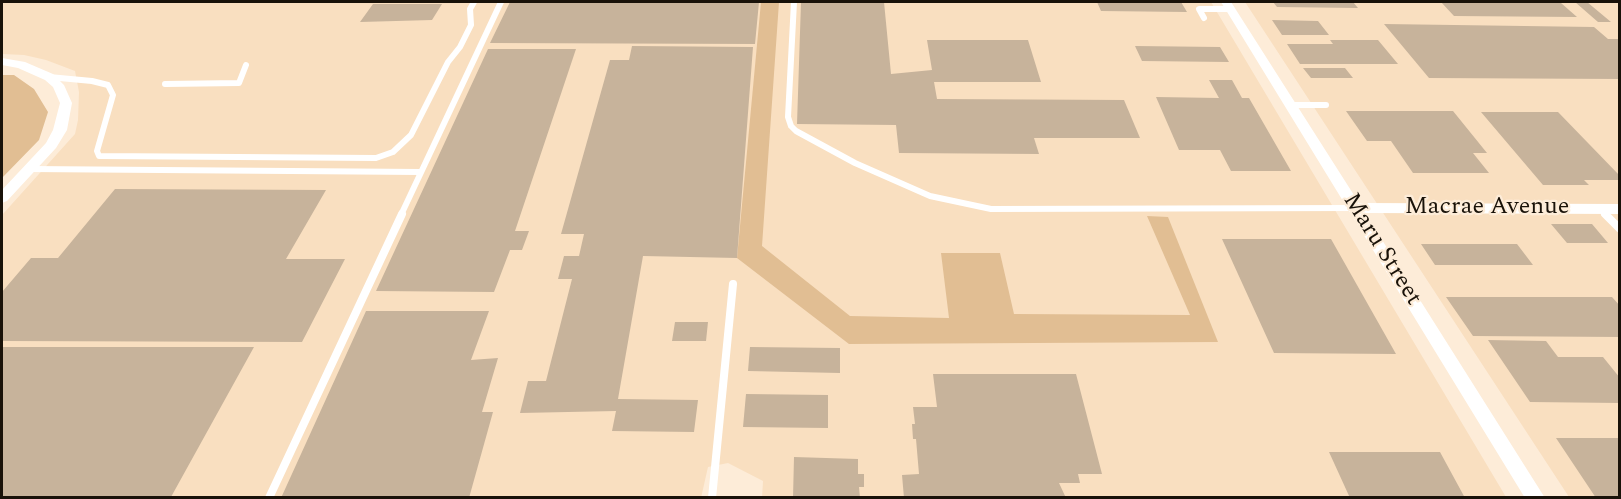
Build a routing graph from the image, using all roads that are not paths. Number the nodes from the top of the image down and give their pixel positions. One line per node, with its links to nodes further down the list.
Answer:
1 (474, 2): 8 (lane)
2 (501, 2): 13 (lane)
3 (794, 2): 15 (lane)
4 (1228, 5): 5 (lane); 10 (street, Maru Street)
5 (1204, 18)
6 (2, 62): 8 (street)
7 (246, 65): 9 (lane)
8 (49, 77): 12 (street)
9 (165, 84)
10 (1291, 105): 11 (lane); 15 (street, Maru Street)
11 (1326, 105)
12 (29, 169): 13 (lane); 14 (street)
13 (421, 172): 20 (lane)
14 (2, 198)
15 (1355, 208): 16 (street, Macrae Avenue); 22 (street, Maru Street)
16 (1601, 209): 17 (street, Macrae Avenue); 18 (lane)
17 (1620, 209)
18 (1620, 229)
19 (733, 284): 21 (lane)
20 (269, 498)
21 (712, 498)
22 (1536, 498)

